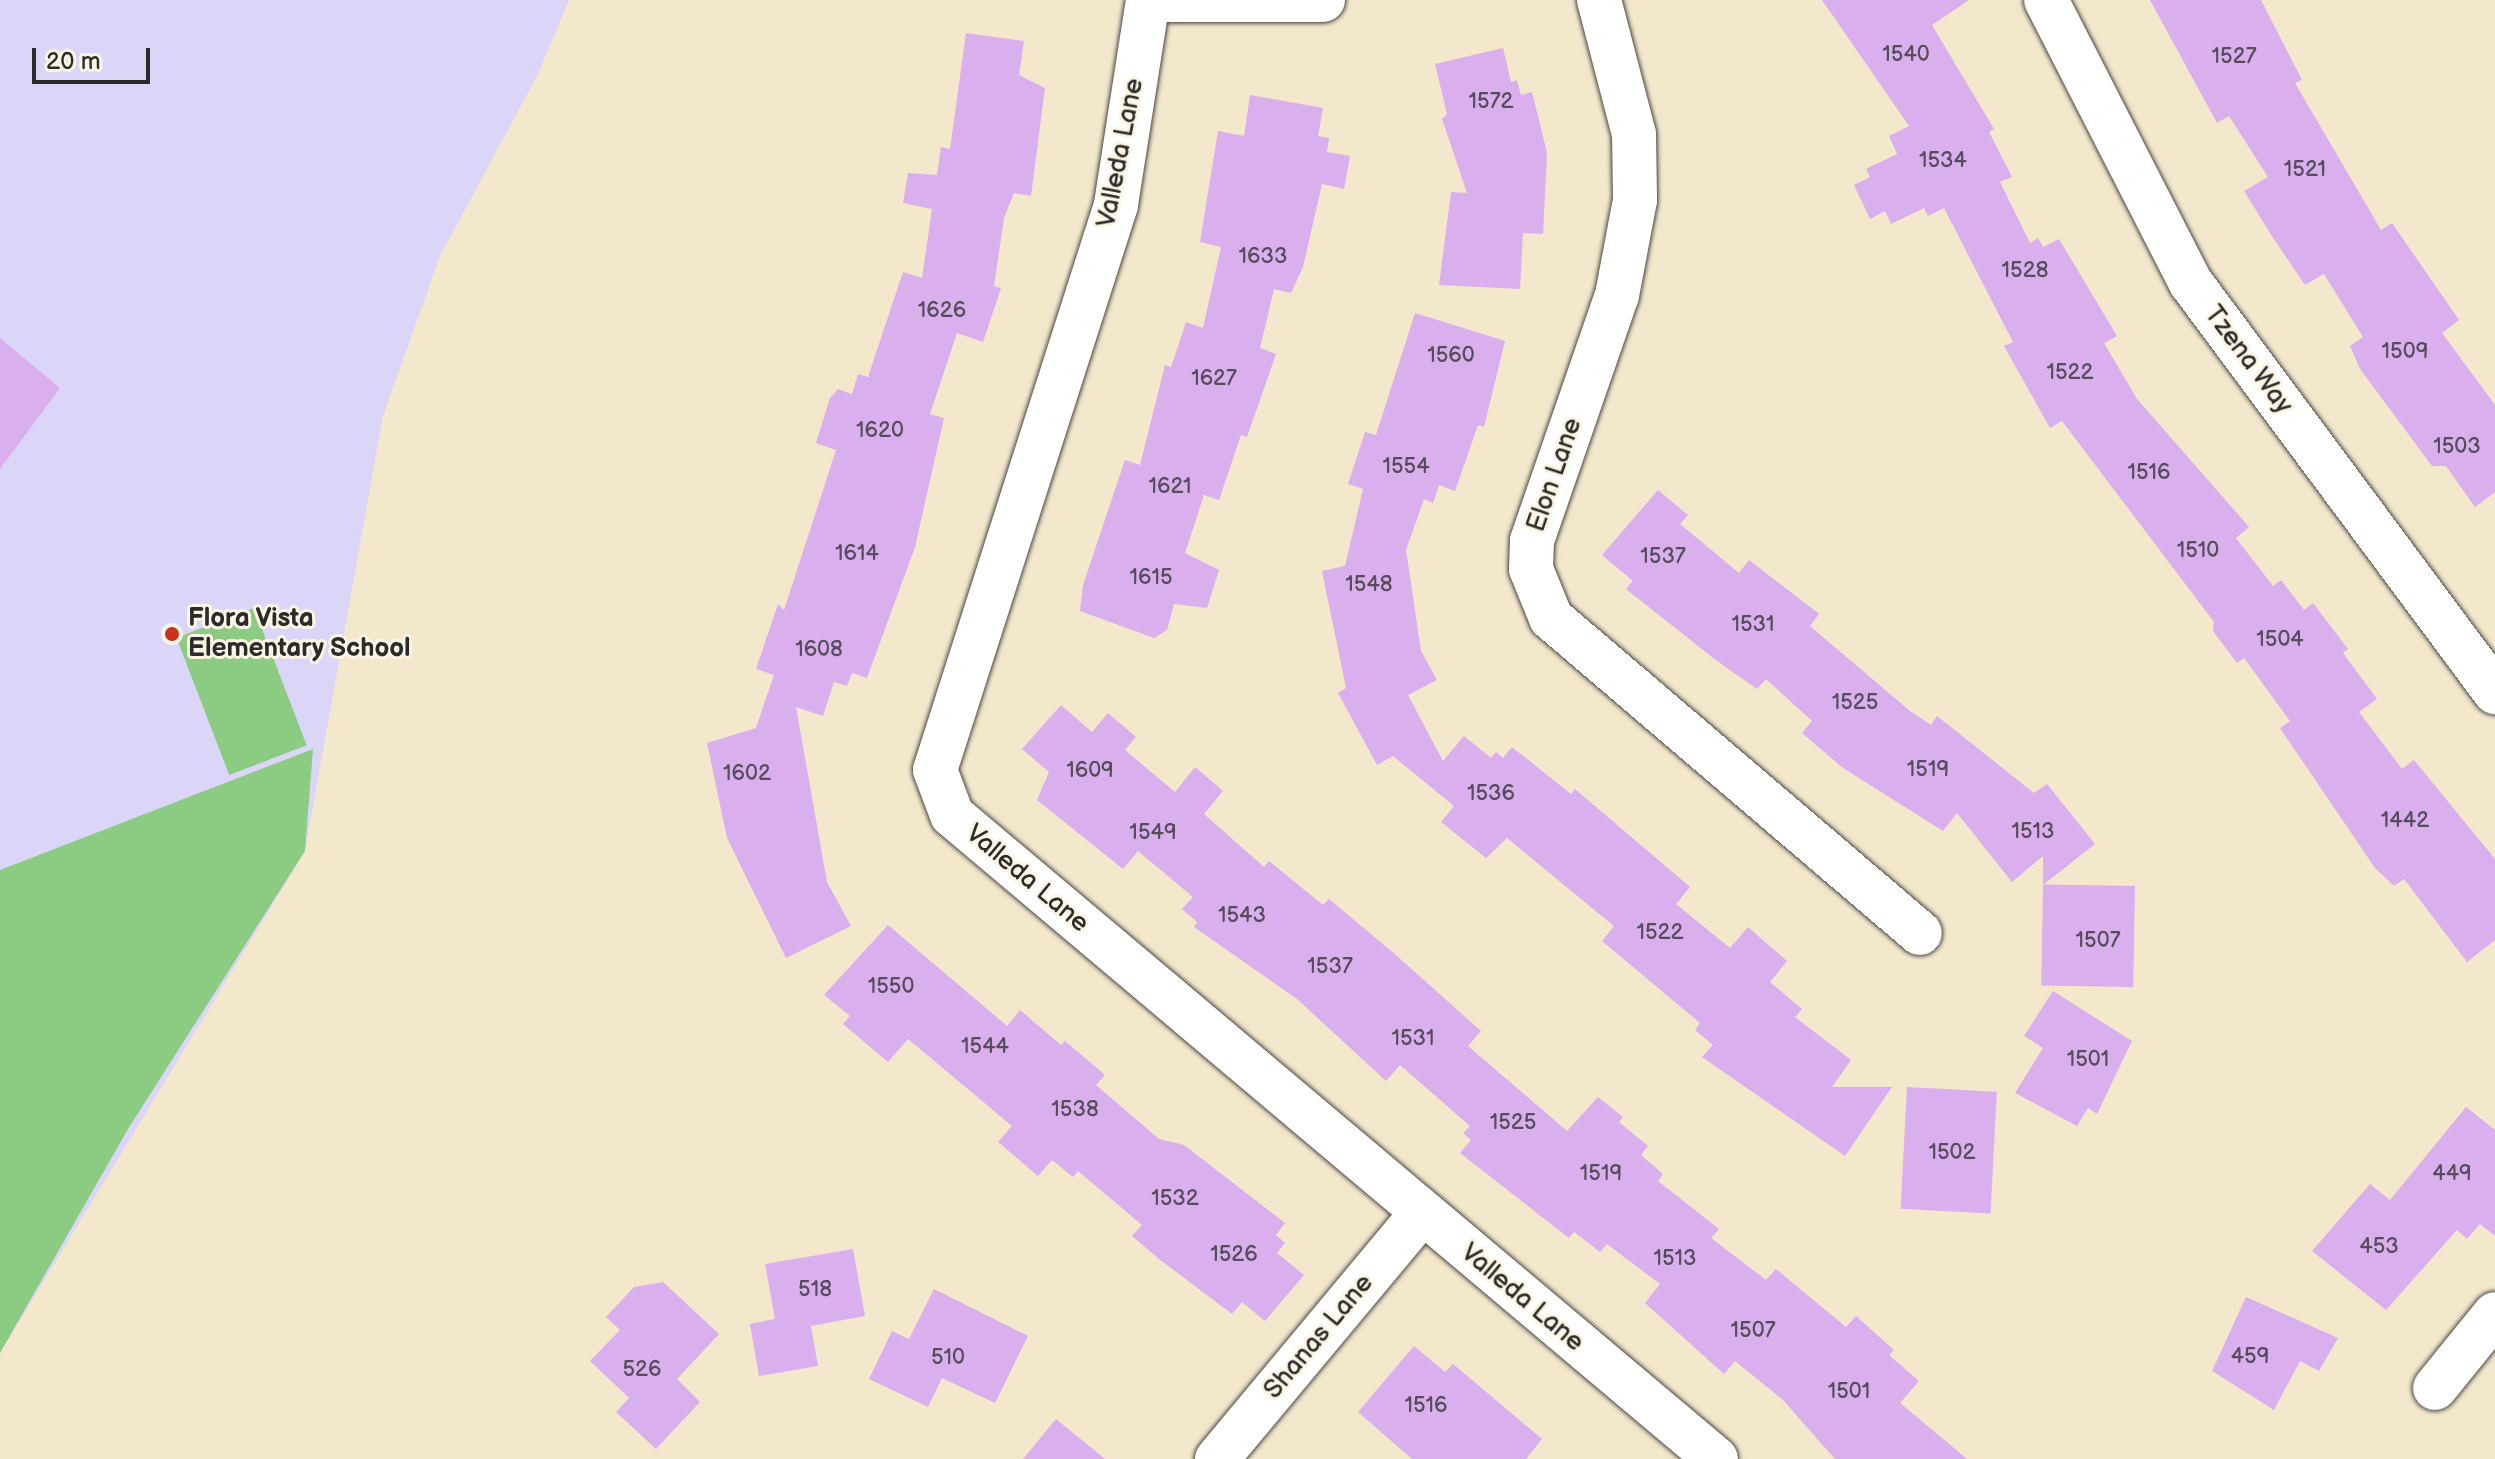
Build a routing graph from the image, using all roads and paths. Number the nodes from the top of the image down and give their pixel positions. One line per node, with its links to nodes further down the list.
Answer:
1 (1148, 0): 8 (street, Valleda Lane)
2 (1160, 0): 3 (street)
3 (1323, 0)
4 (1599, 0): 7 (street, Elon Lane)
5 (2046, 0): 6 (street, Tzena Way)
6 (2495, 692)
7 (1920, 933)
8 (1421, 1214): 11 (street, Shanas Lane); 12 (street, Valleda Lane)
9 (2495, 1314): 10 (street)
10 (2435, 1388)
11 (1217, 1459)
12 (1716, 1459)

